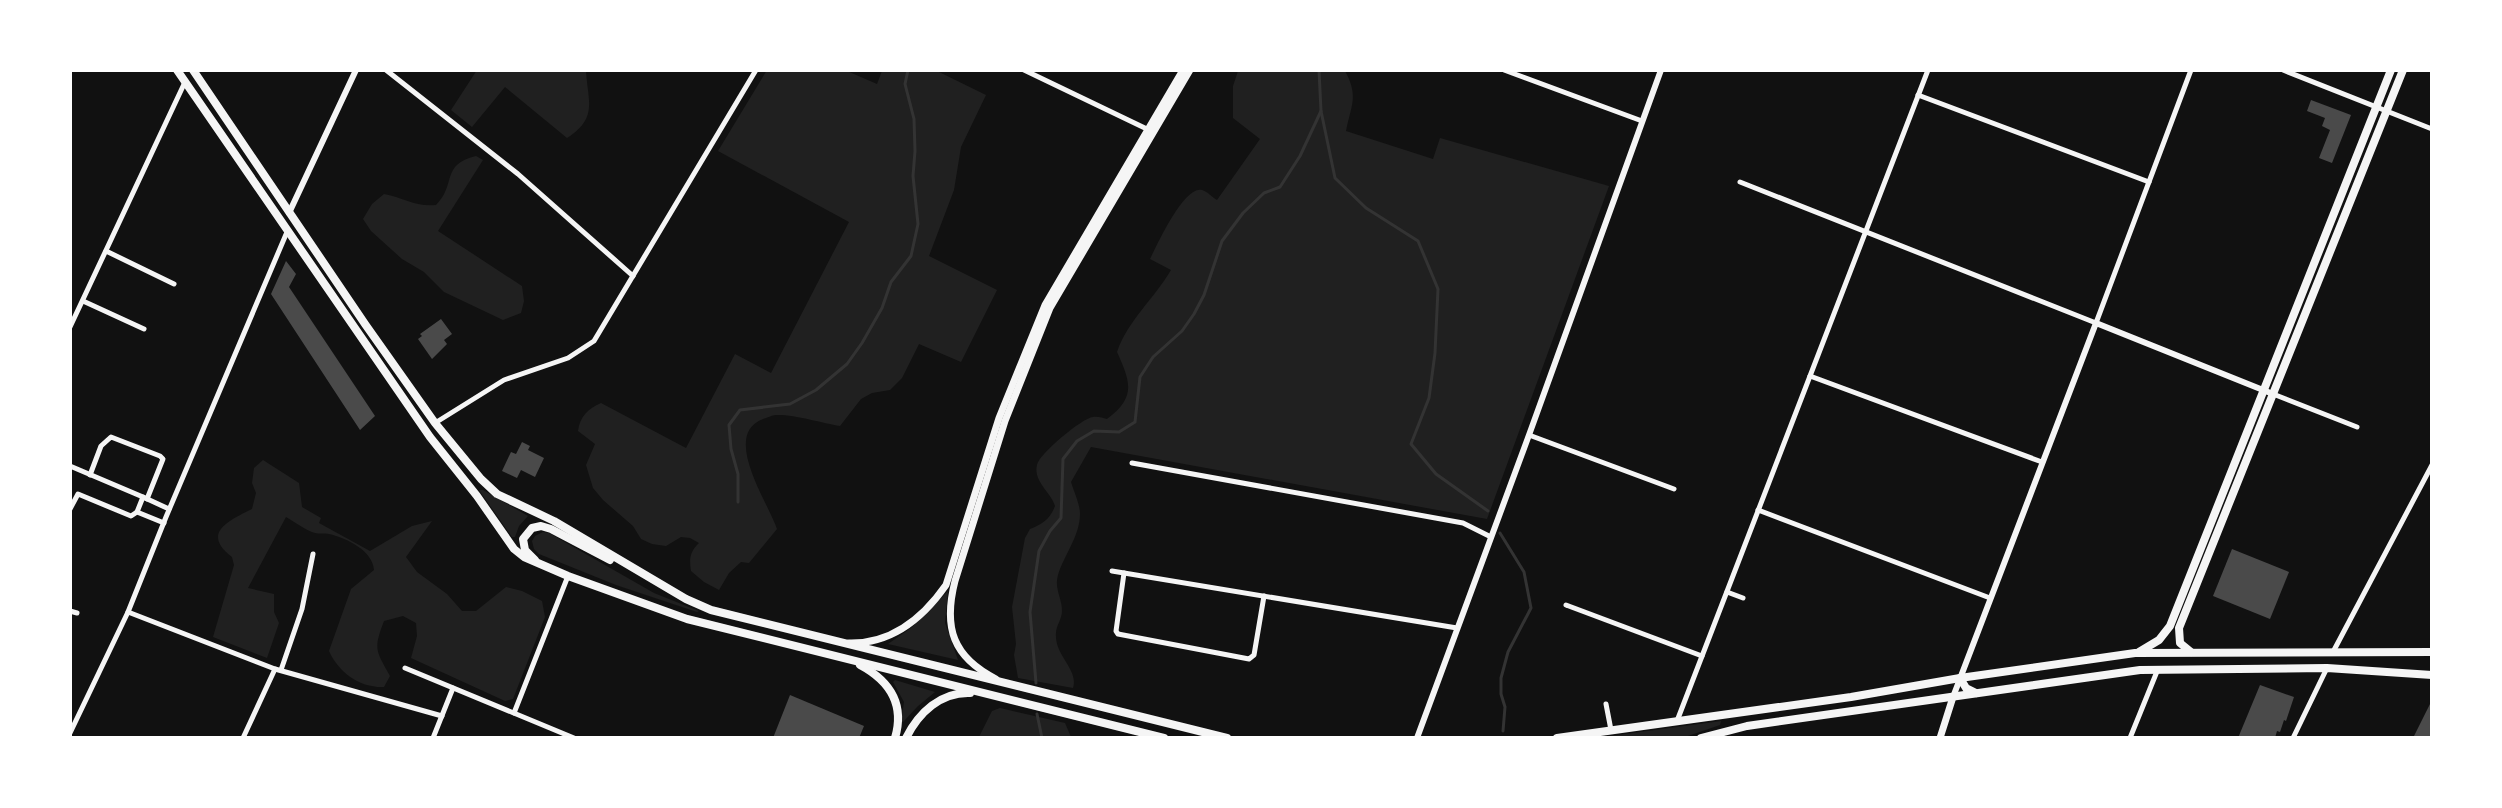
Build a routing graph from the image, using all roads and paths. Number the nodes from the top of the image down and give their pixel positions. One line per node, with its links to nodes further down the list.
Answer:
1 (177, 70): 17 (main road)
2 (193, 70): 26 (main road)
3 (356, 70): 26 (street)
4 (386, 70): 30 (street)
5 (756, 70): 30 (street)
6 (1024, 70): 23 (street)
7 (1183, 70): 23 (main road)
8 (1190, 70): 23 (main road)
9 (1504, 70): 21 (street)
10 (1661, 70): 21 (street)
11 (1918, 70): 16 (street)
12 (2191, 70): 25 (street)
13 (2283, 70): 19 (street)
14 (2391, 70): 19 (main road)
15 (2403, 70): 20 (main road)
16 (1927, 72): 18 (street)
17 (185, 82): 27 (main road); 29 (street)
18 (1918, 95): 25 (street); 28 (street)
19 (2376, 107): 20 (street); 37 (main road)
20 (2386, 111): 22 (street); 38 (main road)
21 (1642, 121): 41 (street)
22 (2432, 129)
23 (1151, 131): 70 (main road); 85 (main road)
24 (1740, 182): 28 (street)
25 (2149, 182): 33 (street)
26 (289, 213): 39 (main road)
27 (287, 232): 50 (street); 56 (main road)
28 (1866, 232): 33 (street); 36 (street)
29 (106, 252): 31 (street); 32 (street)
30 (633, 276): 39 (street)
31 (174, 284)
32 (83, 301): 34 (street); 35 (street)
33 (2096, 323): 37 (street); 42 (street)
34 (70, 327)
35 (144, 329)
36 (1810, 376): 42 (street); 51 (street)
37 (2264, 390): 38 (street); 74 (main road)
38 (2273, 394): 40 (street); 73 (main road)
39 (435, 423): 64 (main road)
40 (2357, 427)
41 (1529, 435): 47 (street); 54 (street)
42 (2043, 462): 63 (street)
43 (1132, 463): 54 (street)
44 (2432, 465): 71 (street)
45 (70, 466): 46 (street)
46 (90, 475): 48 (street); 48 (street)
47 (1674, 489)
48 (145, 498): 50 (street); 52 (street)
49 (70, 509): 52 (street)
50 (170, 509): 53 (street)
51 (1758, 510): 60 (street); 63 (street)
52 (137, 512): 53 (street)
53 (164, 523): 67 (street)
54 (1491, 537): 69 (street)
55 (313, 554): 79 (street)
56 (548, 568): 59 (main road); 64 (main road)
57 (1112, 571): 58 (street)
58 (1125, 573): 61 (street); 61 (street)
59 (568, 576): 76 (main road); 91 (street)
60 (1727, 592): 62 (street); 75 (street)
61 (1264, 596): 69 (street)
62 (1743, 598)
63 (1990, 598): 84 (street)
64 (686, 599): 70 (main road)
65 (1566, 605): 75 (street)
66 (70, 611): 68 (street)
67 (128, 612): 79 (street); 96 (street)
68 (77, 613)
69 (1457, 628): 105 (street)
70 (835, 642): 85 (main road)
71 (2333, 652): 72 (main road); 73 (main road)
72 (2432, 652)
73 (2192, 653): 74 (main road)
74 (2135, 654): 84 (main road)
75 (1702, 656): 93 (street)
76 (846, 658): 89 (main road); 101 (main road)
77 (405, 668): 86 (street)
78 (2327, 668): 80 (main road); 82 (main road); 110 (street)
79 (278, 669): 92 (street); 97 (street)
80 (2158, 669): 87 (main road); 109 (street)
81 (2432, 670): 82 (main road)
82 (2389, 672): 83 (main road)
83 (2432, 675)
84 (1960, 678): 87 (main road); 88 (street); 93 (main road)
85 (1010, 685): 104 (main road)
86 (453, 688): 91 (street); 92 (street)
87 (1976, 694): 88 (main road)
88 (1953, 697): 107 (main road); 108 (main road)
89 (1016, 700): 102 (main road); 103 (main road)
90 (1606, 704): 94 (street)
91 (514, 713): 95 (street)
92 (442, 716): 98 (street)
93 (1677, 721): 94 (main road)
94 (1611, 730): 106 (main road)
95 (558, 731): 99 (street); 100 (street)
96 (70, 733)
97 (243, 738)
98 (433, 738)
99 (556, 738)
100 (574, 738)
101 (895, 738)
102 (906, 738)
103 (1164, 738)
104 (1227, 738)
105 (1417, 738)
106 (1557, 738)
107 (1701, 738)
108 (1940, 738)
109 (2130, 738)
110 (2293, 738)

